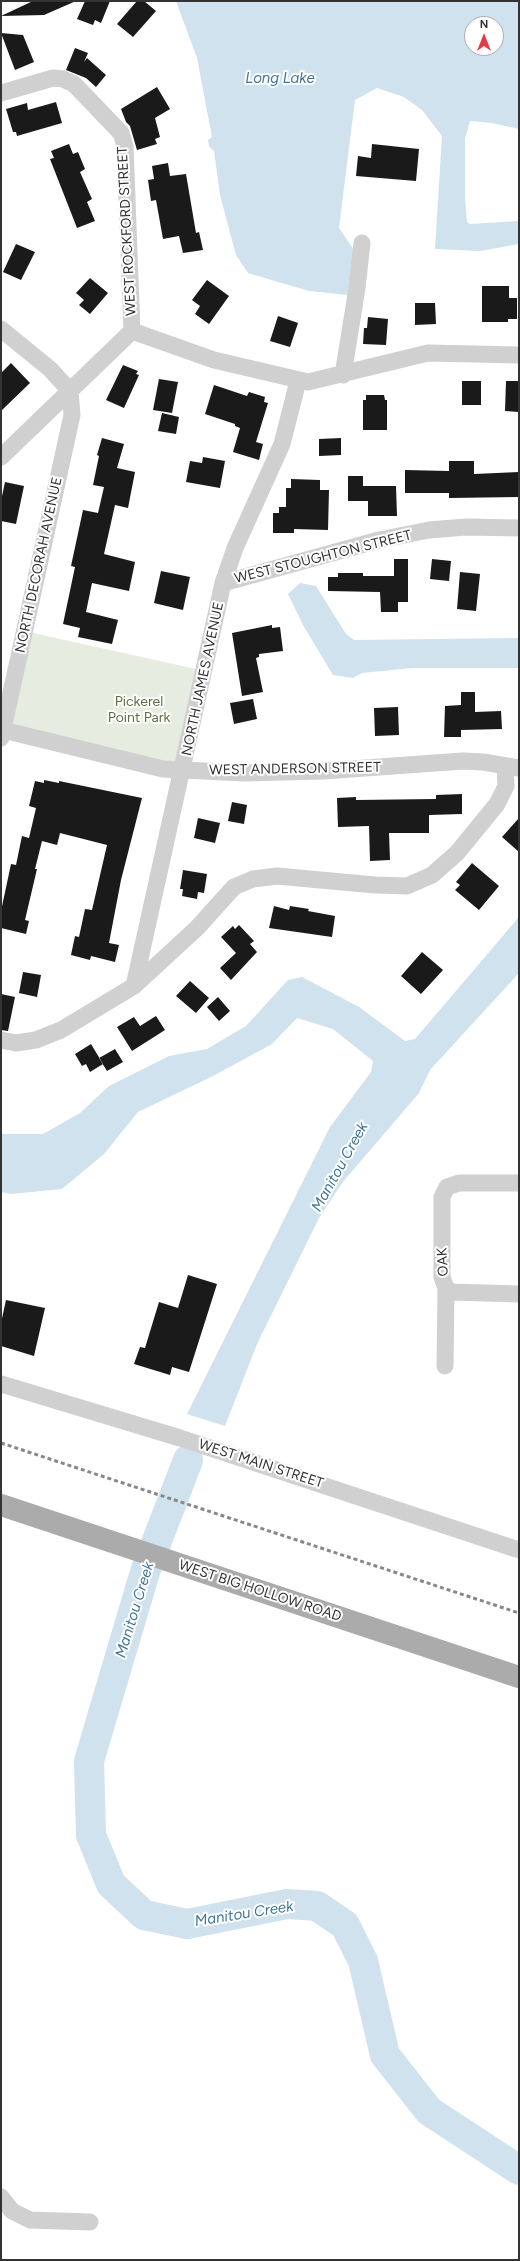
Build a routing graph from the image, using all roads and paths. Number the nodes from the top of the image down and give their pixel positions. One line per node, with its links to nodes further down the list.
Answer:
1 (1, 93): 4 (street, WEST ROCKFORD STREET)
2 (362, 243): 6 (street)
3 (1, 329): 8 (street)
4 (132, 331): 7 (street); 8 (street)
5 (519, 355): 6 (street)
6 (343, 375): 7 (street)
7 (298, 381): 11 (street, NORTH JAMES AVENUE)
8 (70, 391): 9 (street); 12 (street, NORTH DECORAH AVENUE)
9 (1, 457)
10 (519, 528): 11 (street, WEST STOUGHTON STREET)
11 (223, 583): 14 (street, NORTH JAMES AVENUE)
12 (2, 734): 14 (street, WEST ANDERSON STREET)
13 (512, 767): 14 (street, WEST ANDERSON STREET); 15 (street)
14 (183, 770): 15 (street, NORTH JAMES AVENUE)
15 (134, 986): 16 (street)
16 (1, 1040)
17 (519, 1183): 18 (street, OAK)
18 (446, 1288): 19 (street, OAK); 20 (street)
19 (519, 1294)
20 (445, 1366)
21 (1, 1384): 23 (street, WEST MAIN STREET)
22 (1, 1506): 24 (main road, WEST BIG HOLLOW ROAD)
23 (519, 1550)
24 (519, 1677)
25 (1, 2197): 26 (street)
26 (90, 2222)

